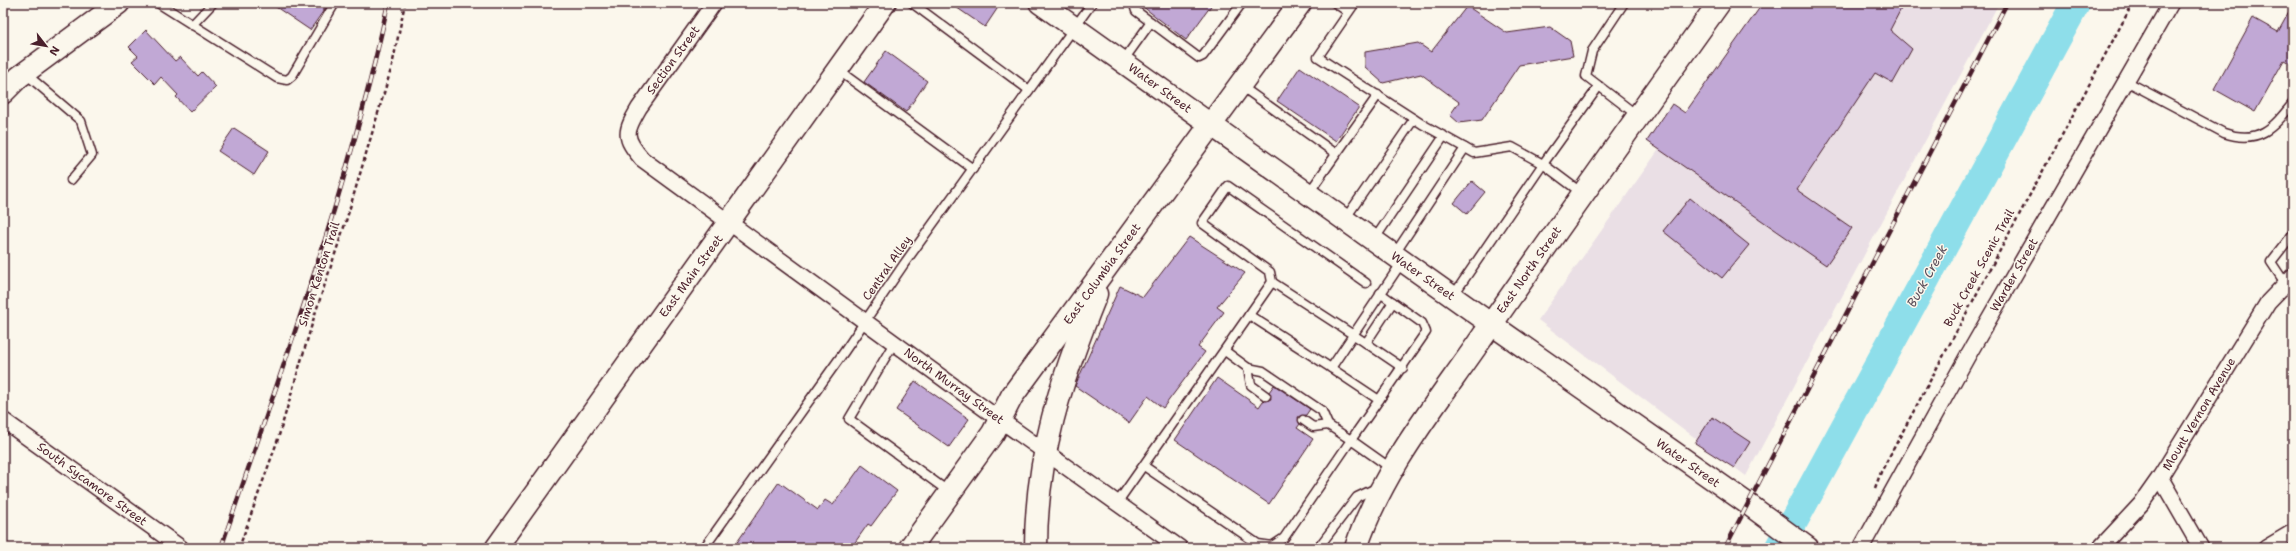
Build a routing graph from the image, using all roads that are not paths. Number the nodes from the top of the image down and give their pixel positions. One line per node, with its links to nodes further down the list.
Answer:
1 (119, 3): 24 (street)
2 (158, 3): 20 (lane)
3 (213, 3): 20 (lane)
4 (335, 3): 20 (lane)
5 (714, 3): 43 (street, Section Street)
6 (885, 3): 23 (street, East Main Street)
7 (912, 3): 28 (lane)
8 (1040, 3): 21 (street, Water Street)
9 (1092, 3): 21 (lane, Central Alley)
10 (1137, 3): 19 (lane)
11 (1242, 3): 19 (lane)
12 (1300, 3): 26 (main road, East Columbia Street)
13 (1335, 3): 18 (lane)
14 (1355, 3): 18 (lane)
15 (1624, 3): 27 (lane)
16 (2171, 3): 25 (street, Warder Street)
17 (1716, 4): 31 (main road, East North Street)
18 (1348, 12): 29 (lane)
19 (1151, 22): 22 (lane)
20 (192, 25)
21 (1074, 28): 22 (street, Water Street); 28 (lane, Central Alley)
22 (1122, 61): 33 (street, Water Street)
23 (838, 69): 38 (lane); 43 (street, East Main Street)
24 (11, 81): 39 (lane)
25 (2126, 81): 30 (lane); 87 (street, Warder Street)
26 (1240, 85): 33 (main road, East Columbia Street); 36 (lane)
27 (1599, 86): 31 (lane); 37 (lane)
28 (1030, 90): 38 (lane, Central Alley)
29 (1378, 95): 32 (lane); 36 (lane)
30 (2293, 103)
31 (1639, 116): 41 (main road, East North Street)
32 (1414, 118): 34 (lane); 42 (lane)
33 (1212, 125): 40 (street, Water Street); 47 (main road, East Columbia Street)
34 (1444, 136): 35 (lane); 45 (lane)
35 (1465, 148): 37 (lane); 46 (lane)
36 (1335, 153): 40 (lane)
37 (1543, 164): 41 (lane); 52 (lane)
38 (972, 169): 55 (lane, Central Alley)
39 (71, 180)
40 (1308, 194): 42 (street, Water Street)
41 (1583, 194): 56 (main road, East North Street)
42 (1344, 220): 45 (street, Water Street)
43 (729, 222): 55 (street, North Murray Street); 80 (street, East Main Street)
44 (2293, 234): 48 (lane)
45 (1374, 241): 46 (street, Water Street)
46 (1398, 258): 51 (lane); 52 (street, Water Street)
47 (1108, 264): 67 (main road, East Columbia Street); 71 (main road)
48 (2289, 280): 74 (street, Mount Vernon Avenue)
49 (1272, 282): 50 (lane); 54 (lane); 57 (lane)
50 (1366, 283)
51 (1380, 293): 53 (lane); 57 (lane)
52 (1453, 297): 56 (street, Water Street)
53 (1393, 302): 59 (lane); 63 (lane)
54 (1249, 315): 60 (lane); 62 (lane)
55 (865, 322): 58 (street, North Murray Street); 81 (lane, Central Alley)
56 (1491, 324): 73 (main road, East North Street); 86 (street, Water Street)
57 (1353, 334): 59 (lane); 62 (lane)
58 (894, 343): 67 (street, North Murray Street); 75 (lane)
59 (1366, 343): 63 (lane)
60 (1225, 351): 61 (lane); 72 (lane)
61 (1248, 368): 64 (lane); 69 (lane)
62 (1331, 368): 65 (lane)
63 (1402, 368): 65 (lane)
64 (1266, 396)
65 (1379, 400): 70 (lane)
66 (3, 420): 79 (street, South Sycamore Street)
67 (1001, 420): 71 (street, North Murray Street); 75 (main road, East Columbia Street)
68 (1302, 420): 69 (lane)
69 (1328, 425): 70 (lane)
70 (1351, 440): 72 (lane); 73 (lane)
71 (1044, 451): 76 (street, North Murray Street); 83 (main road)
72 (1144, 466): 76 (lane)
73 (1388, 477): 84 (lane); 85 (main road, East North Street)
74 (2160, 477): 88 (street, Mount Vernon Avenue); 89 (street)
75 (950, 492): 82 (main road, East Columbia Street)
76 (1117, 503): 78 (street, North Murray Street)
77 (2293, 532): 90 (street)
78 (1178, 547)
79 (181, 548)
80 (496, 548)
81 (704, 548)
82 (910, 548)
83 (1036, 548)
84 (1318, 548)
85 (1356, 548)
86 (1808, 548)
87 (1861, 548)
88 (2100, 548)
89 (2202, 548)
90 (2266, 548)

